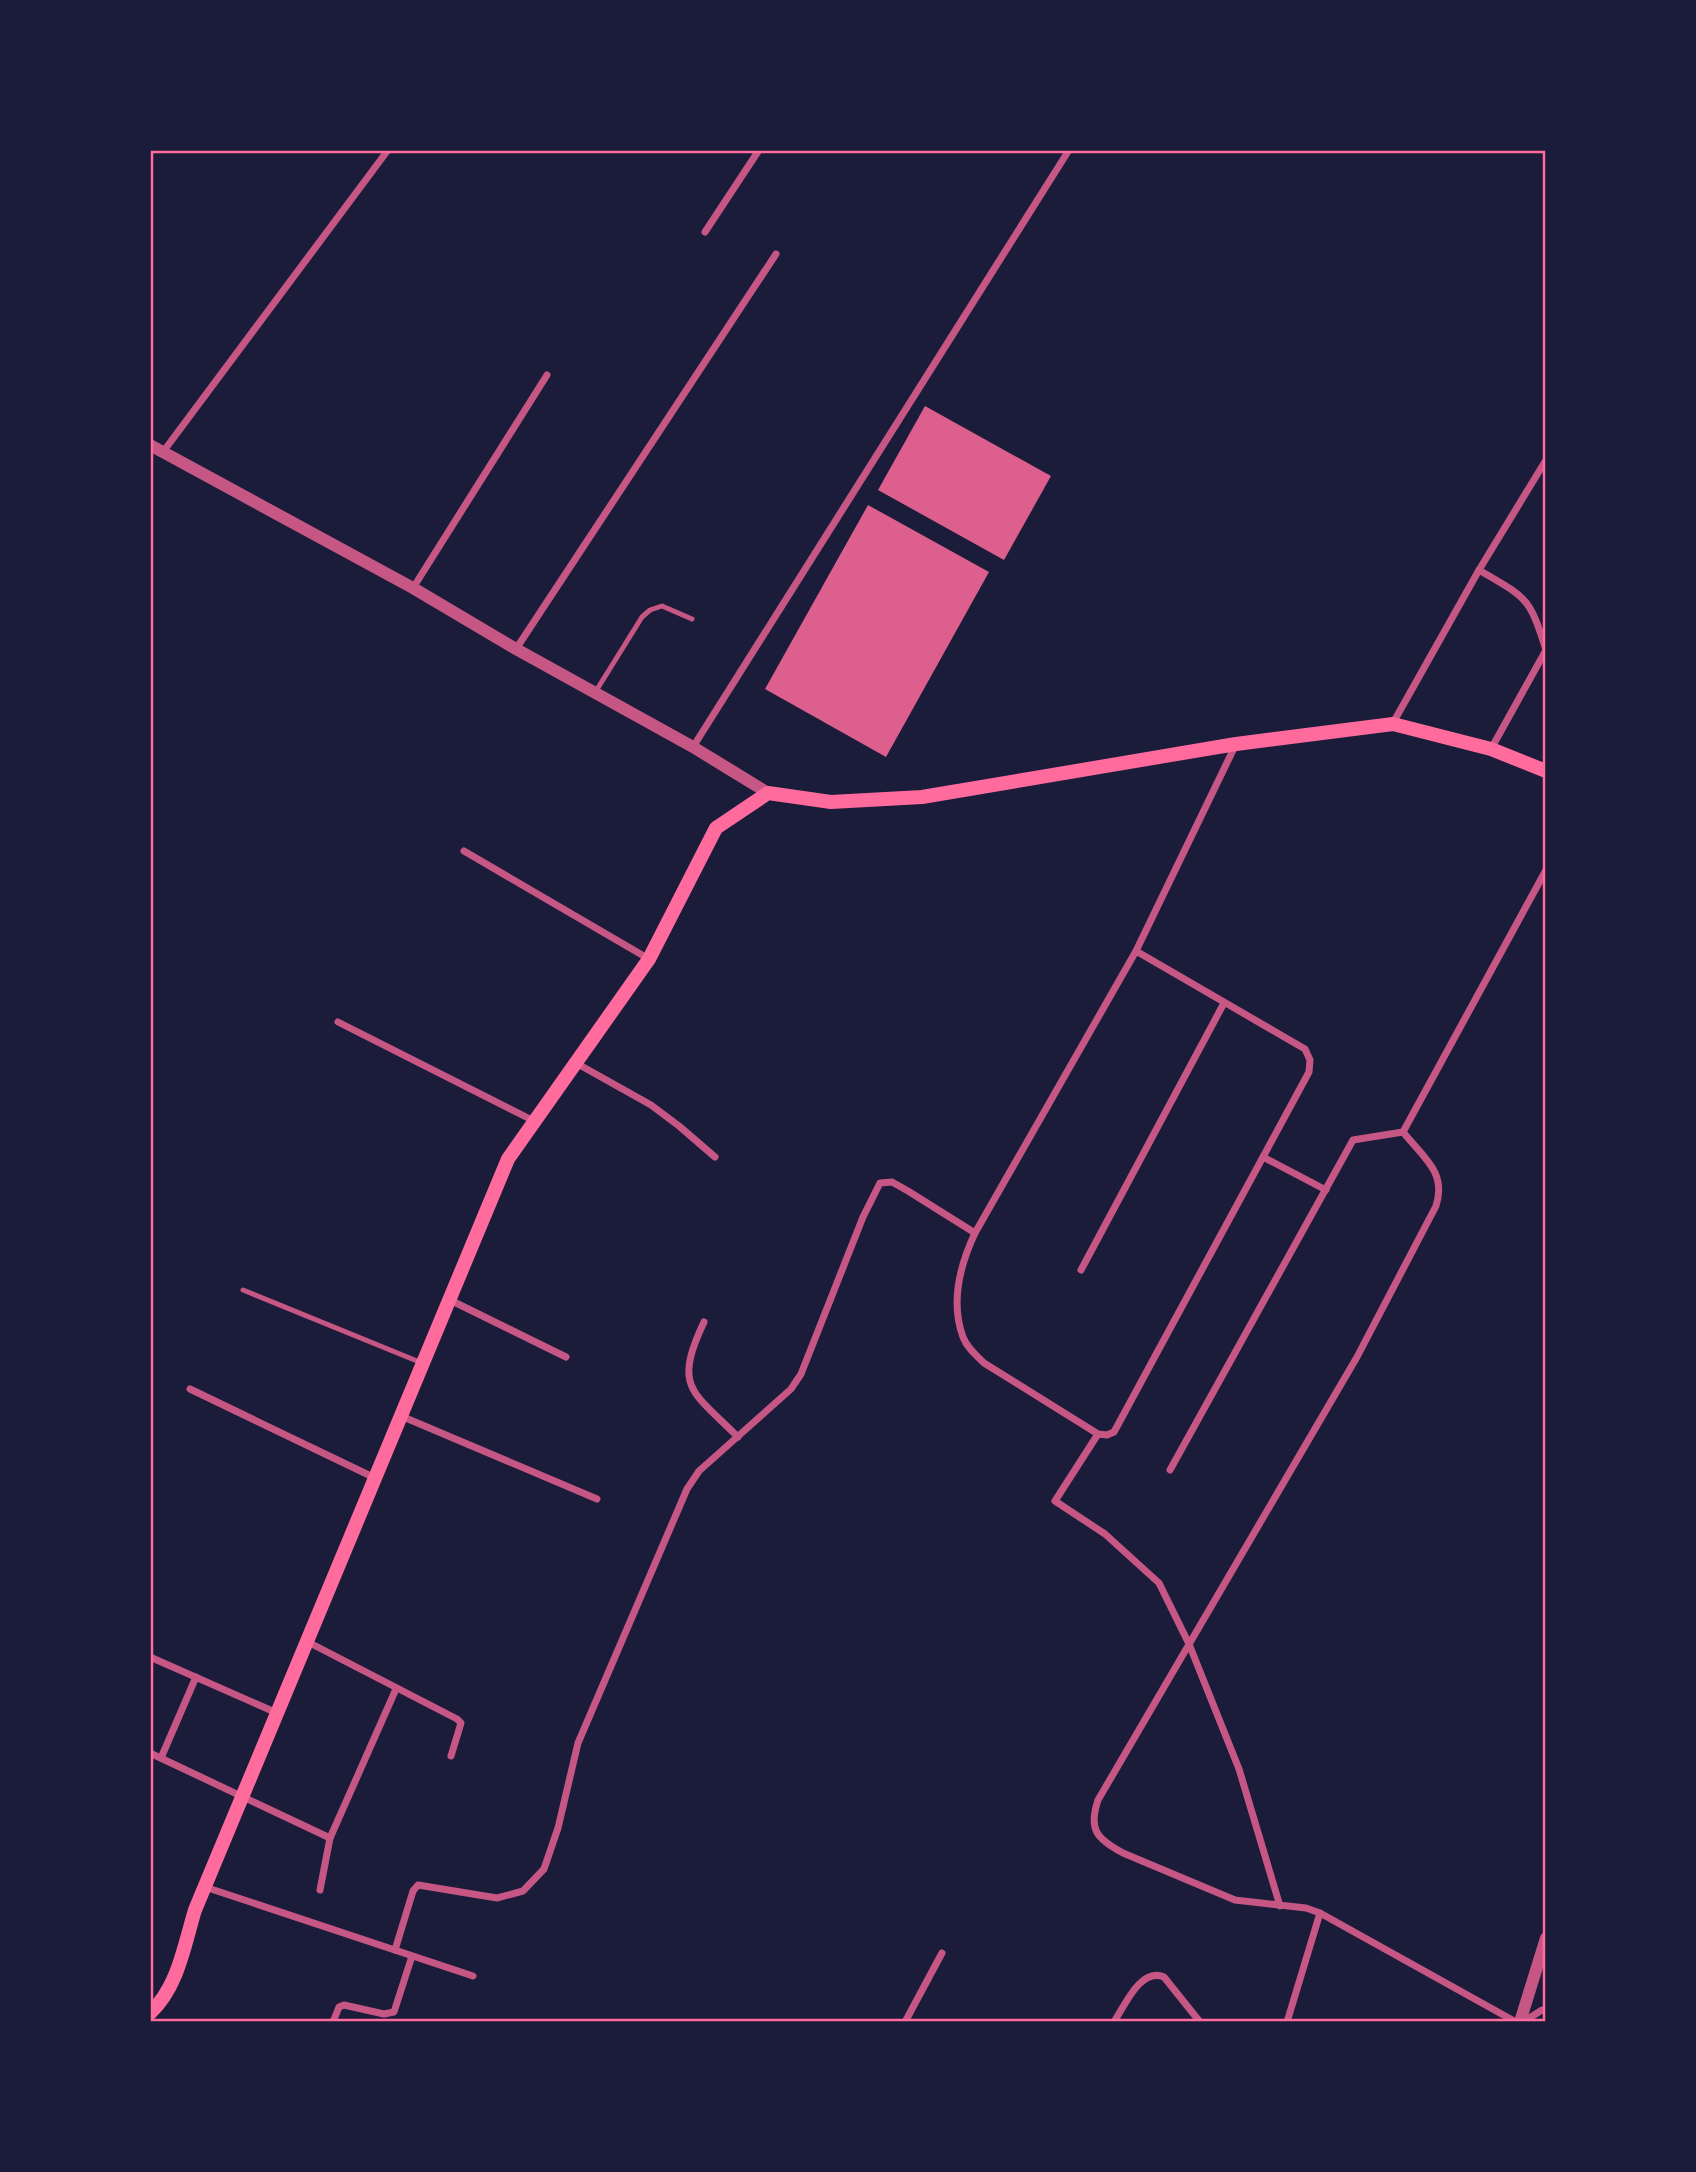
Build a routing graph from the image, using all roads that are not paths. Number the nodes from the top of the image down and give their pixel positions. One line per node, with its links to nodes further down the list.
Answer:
1 (388, 150): 8 (street)
2 (759, 150): 4 (street)
3 (1069, 150): 18 (street)
4 (705, 232)
5 (776, 254): 13 (street)
6 (547, 375): 11 (street)
7 (150, 445): 8 (street)
8 (163, 452): 11 (street)
9 (1545, 460): 10 (street)
10 (1479, 570): 14 (street); 16 (street)
11 (412, 588): 13 (street)
12 (692, 620): 15 (lane)
13 (516, 649): 15 (street)
14 (1545, 650): 19 (street)
15 (596, 692): 18 (street)
16 (1393, 724): 17 (main road); 19 (main road)
17 (1236, 744): 21 (main road); 24 (street)
18 (693, 747): 21 (street)
19 (1491, 749): 20 (main road)
20 (1545, 771)
21 (768, 793): 25 (main road)
22 (464, 851): 25 (street)
23 (1545, 870): 30 (street)
24 (1136, 951): 26 (street); 34 (street)
25 (649, 959): 28 (main road)
26 (1224, 1003): 32 (street); 35 (street)
27 (338, 1022): 29 (street)
28 (576, 1063): 29 (main road); 31 (street)
29 (535, 1121): 37 (main road)
30 (1403, 1132): 33 (street); 49 (street)
31 (715, 1157)
32 (1263, 1157): 33 (street); 43 (street)
33 (1325, 1190): 45 (street)
34 (975, 1233): 43 (street); 44 (street)
35 (1081, 1269)
36 (243, 1290): 40 (lane)
37 (449, 1299): 39 (street); 40 (main road)
38 (704, 1322): 44 (street)
39 (566, 1357)
40 (423, 1363): 42 (main road)
41 (190, 1389): 46 (street)
42 (401, 1416): 46 (main road); 47 (street)
43 (1098, 1433): 49 (street)
44 (738, 1437): 64 (street)
45 (1170, 1469)
46 (375, 1478): 48 (main road)
47 (597, 1499)
48 (306, 1641): 52 (street); 53 (main road)
49 (1189, 1644): 61 (street); 61 (street)
50 (150, 1657): 51 (street)
51 (196, 1677): 53 (street); 56 (street)
52 (396, 1689): 55 (street); 58 (street)
53 (277, 1713): 57 (main road)
54 (150, 1753): 56 (street)
55 (451, 1756)
56 (161, 1758): 57 (street)
57 (242, 1797): 58 (street); 59 (main road)
58 (330, 1838): 60 (street)
59 (205, 1887): 64 (street); 69 (main road)
60 (320, 1891)
61 (1280, 1906): 62 (street)
62 (1320, 1913): 74 (street); 75 (street)
63 (1545, 1938): 75 (street)
64 (395, 1950): 66 (street)
65 (942, 1953): 71 (street)
66 (412, 1956): 67 (street); 70 (street)
67 (473, 1976)
68 (1545, 2010): 75 (street)
69 (150, 2013)
70 (333, 2021)
71 (905, 2021)
72 (1114, 2021): 73 (street)
73 (1200, 2021)
74 (1287, 2021)
75 (1520, 2021)

